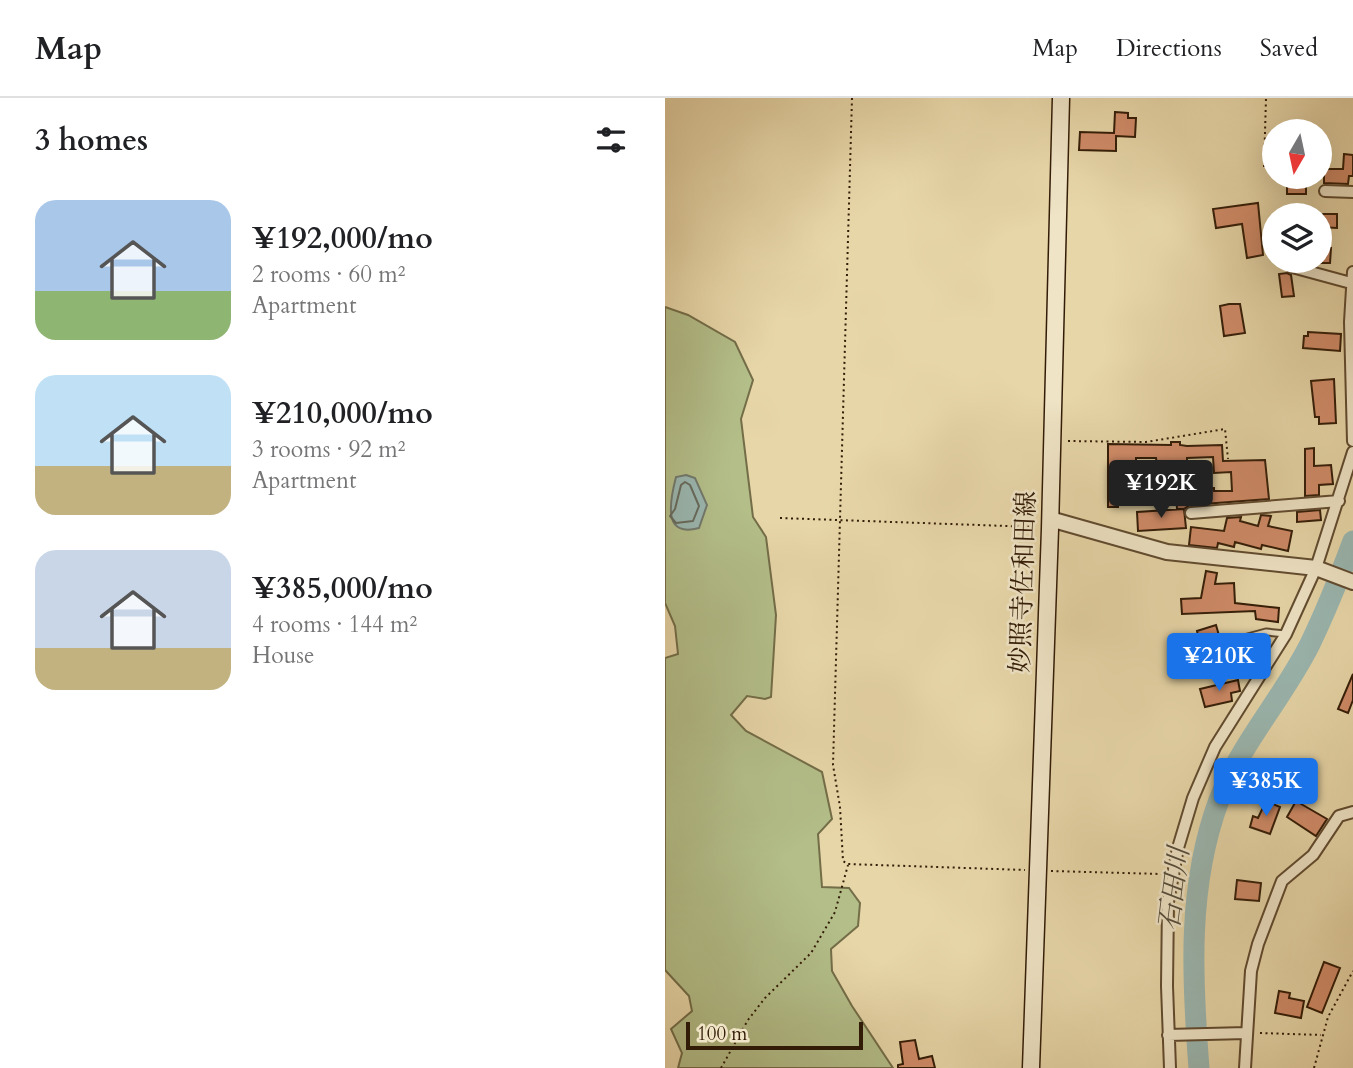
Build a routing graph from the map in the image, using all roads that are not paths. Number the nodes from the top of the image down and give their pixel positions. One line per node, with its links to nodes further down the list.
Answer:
1 (1061, 98): 10 (main road, 妙照寺佐和田線)
2 (1325, 191): 3 (street)
3 (1353, 192)
4 (1325, 273): 5 (street)
5 (1352, 278): 6 (street)
6 (1353, 441)
7 (1353, 453): 8 (street)
8 (1339, 501): 9 (street); 11 (street)
9 (1191, 513)
10 (1050, 524): 11 (street); 18 (main road, 妙照寺佐和田線)
11 (1319, 570): 12 (street); 13 (street)
12 (1353, 582)
13 (1286, 634): 14 (lane); 17 (street)
14 (1224, 675)
15 (1353, 812): 16 (street)
16 (1246, 1033): 17 (street); 20 (street)
17 (1173, 1034): 19 (street)
18 (1031, 1068)
19 (1170, 1068)
20 (1245, 1068)

